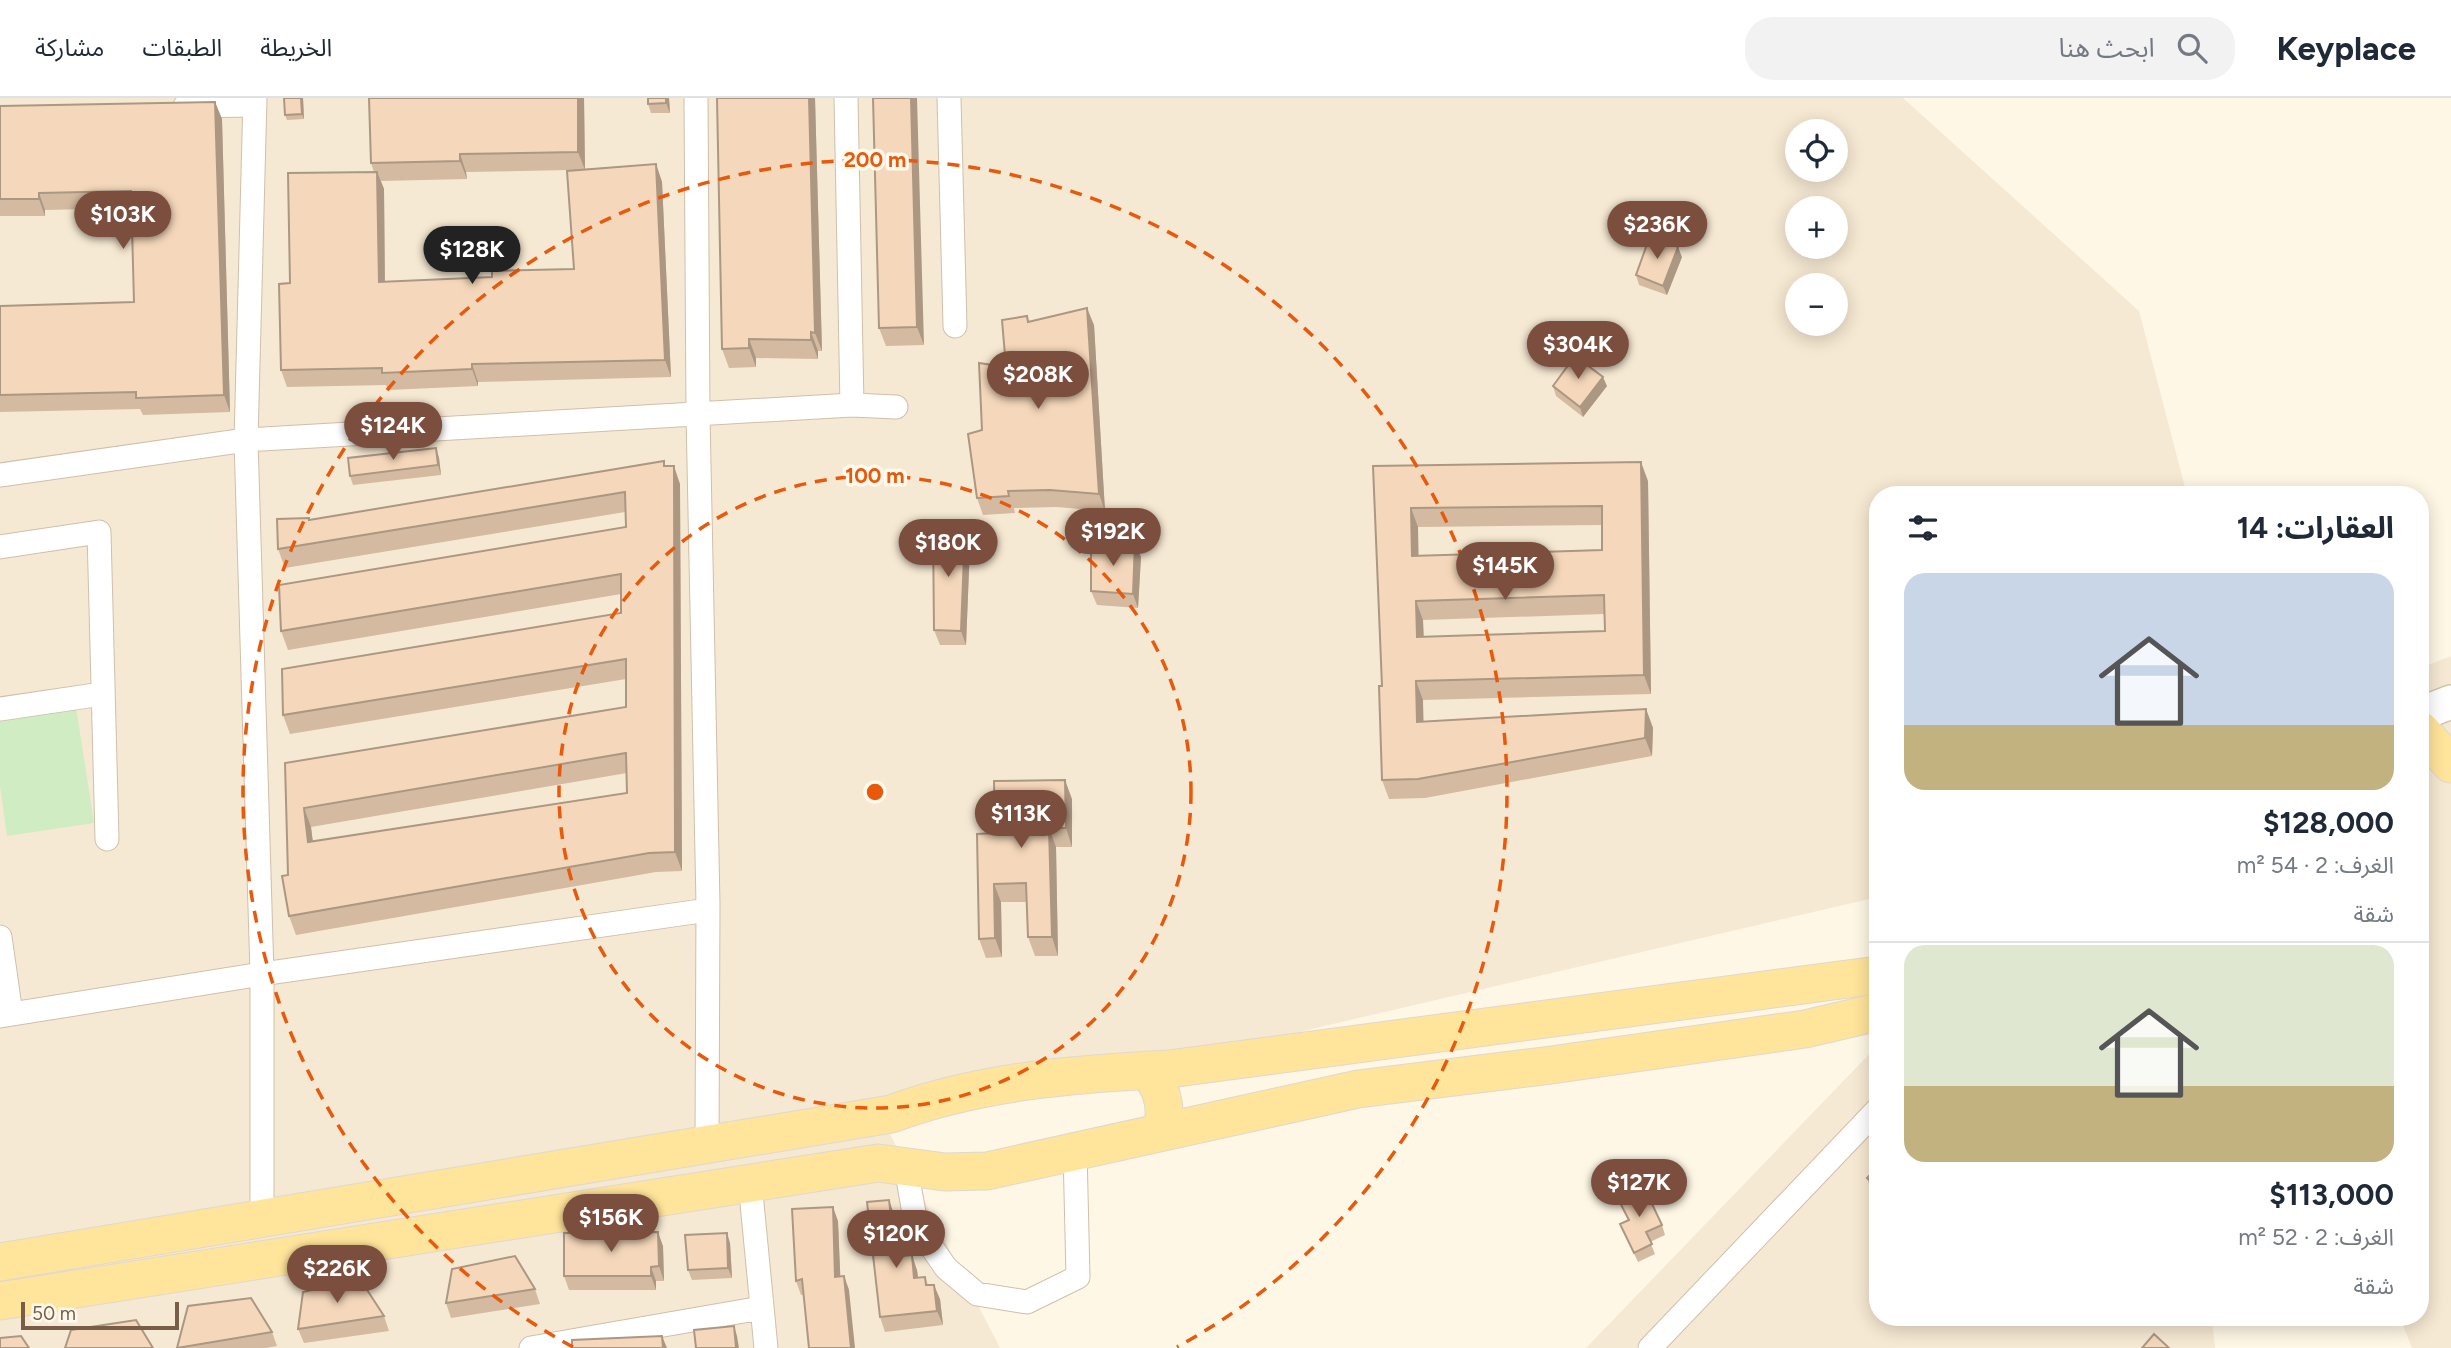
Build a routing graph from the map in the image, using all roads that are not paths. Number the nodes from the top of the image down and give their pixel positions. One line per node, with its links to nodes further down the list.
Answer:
1 (696, 98): 9 (street)
2 (846, 98): 7 (street)
3 (948, 98): 6 (street)
4 (255, 102): 5 (street); 10 (street)
5 (161, 106)
6 (955, 326)
7 (852, 405): 8 (street); 9 (street)
8 (896, 407)
9 (698, 414): 10 (street); 20 (street)
10 (246, 440): 11 (street); 22 (street)
11 (0, 475)
12 (0, 547): 13 (street)
13 (102, 694): 15 (street); 19 (street)
14 (2451, 702): 16 (street)
15 (0, 709)
16 (2429, 711)
17 (2429, 740): 18 (main road)
18 (2451, 764)
19 (107, 839)
20 (708, 904): 22 (street); 30 (street)
21 (0, 937): 25 (street)
22 (262, 974): 25 (street); 34 (street)
23 (1869, 976): 26 (main road)
24 (1869, 1014): 29 (main road)
25 (6, 1015)
26 (1146, 1070): 27 (main road); 29 (main road)
27 (923, 1102): 30 (main road); 32 (main road)
28 (1869, 1118): 40 (street)
29 (1162, 1131): 31 (main road)
30 (707, 1145): 34 (main road)
31 (1075, 1150): 32 (main road); 32 (street)
32 (919, 1169): 33 (main road)
33 (750, 1183): 36 (main road); 37 (street)
34 (262, 1219): 35 (main road)
35 (0, 1262)
36 (0, 1301)
37 (761, 1308): 38 (street); 39 (street)
38 (531, 1348)
39 (766, 1348)
40 (1650, 1348)

